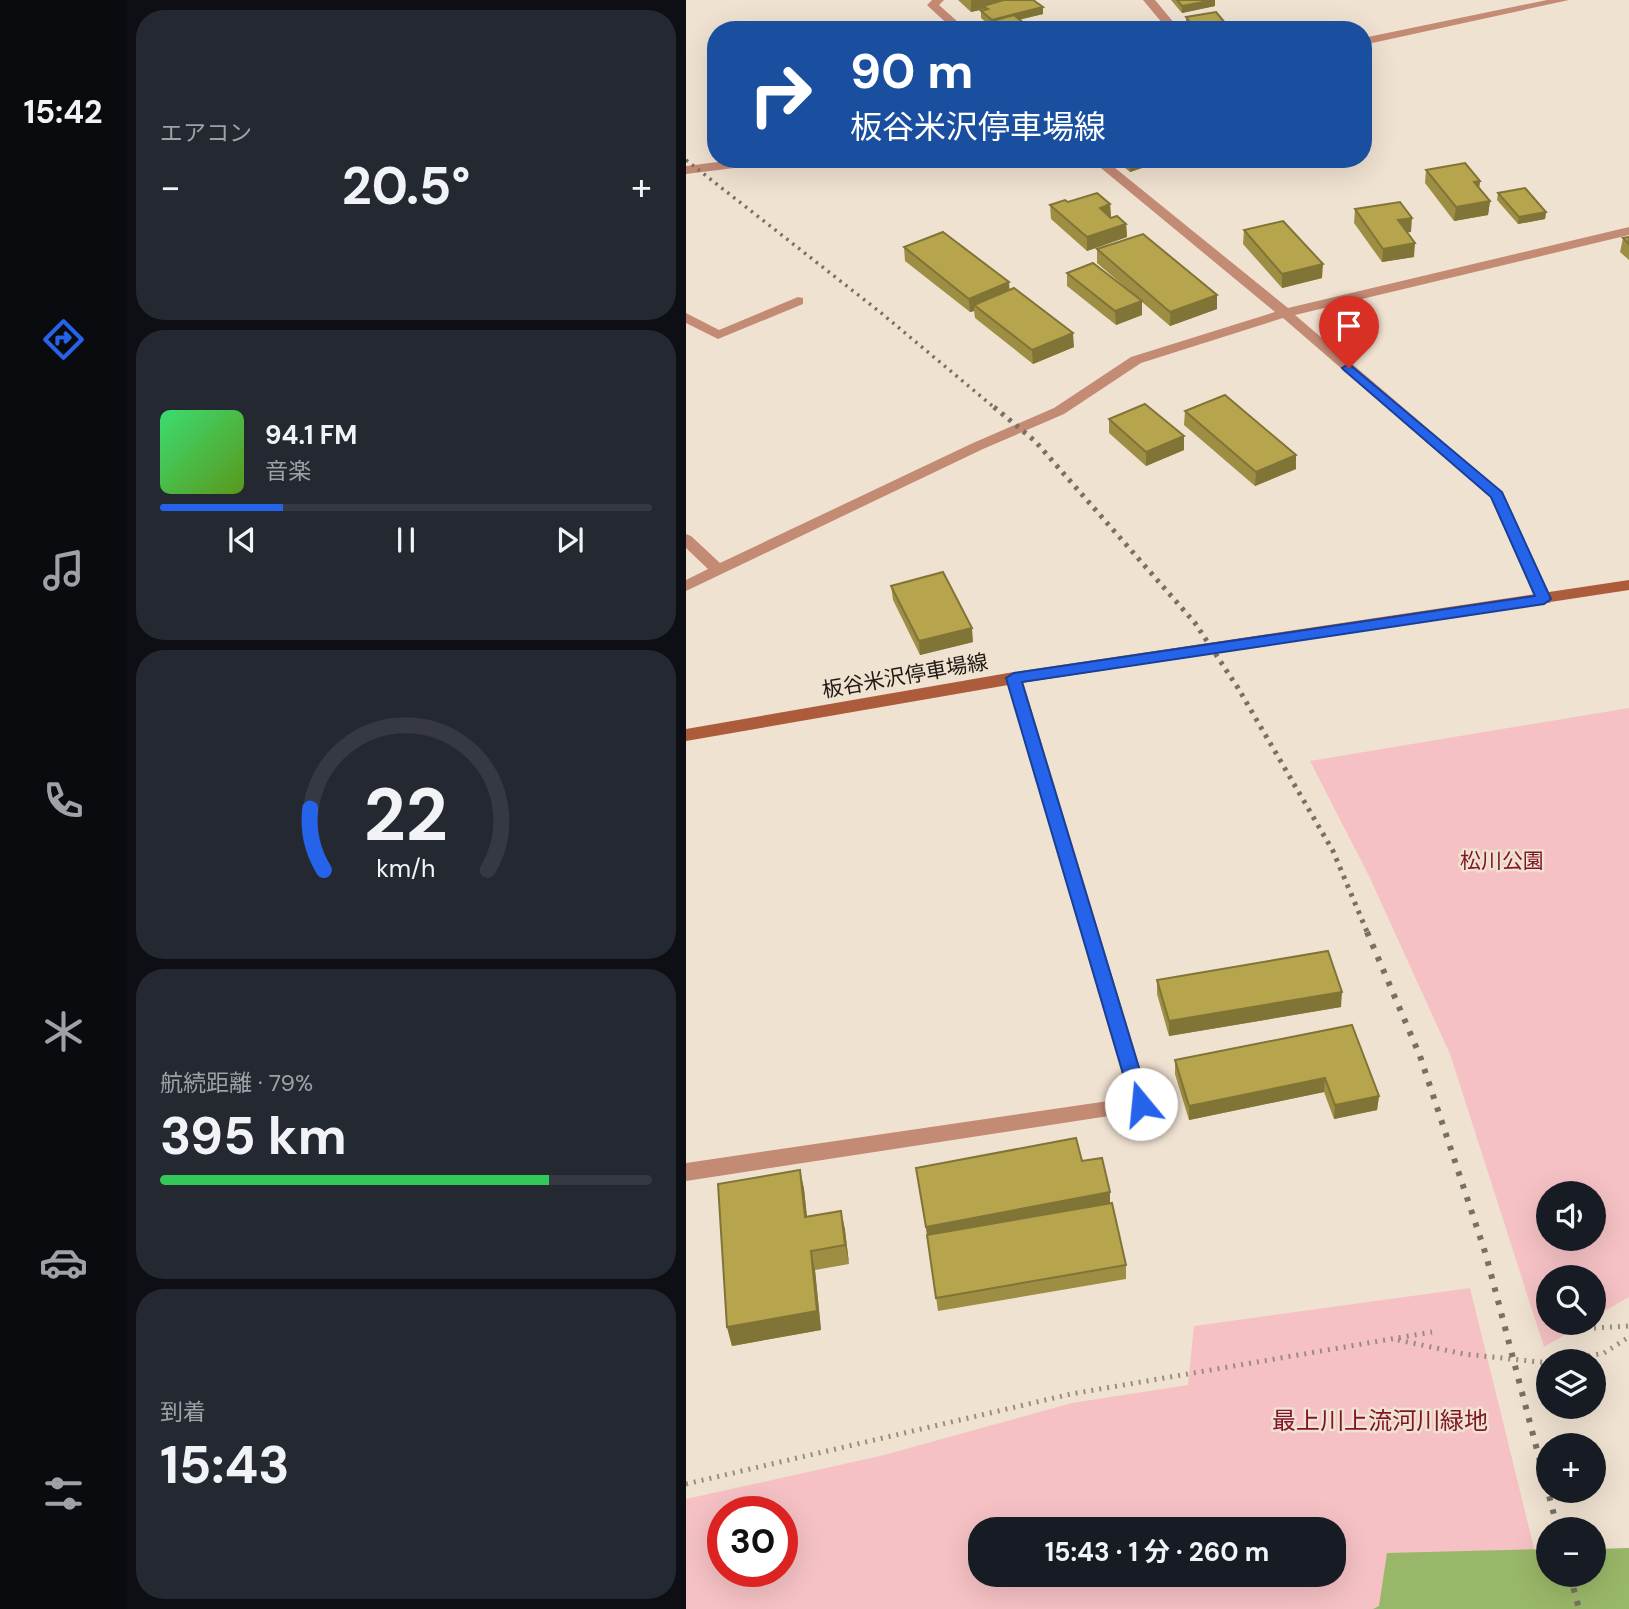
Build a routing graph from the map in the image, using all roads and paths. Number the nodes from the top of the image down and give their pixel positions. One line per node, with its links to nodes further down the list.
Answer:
1 (938, 0): 4 (street)
2 (1149, 0): 5 (street)
3 (1563, 0): 6 (street)
4 (951, 21)
5 (1166, 21)
6 (1372, 40)
7 (707, 167): 9 (street)
8 (1107, 168): 12 (street)
9 (686, 170)
10 (1629, 231): 12 (street)
11 (798, 301): 13 (street)
12 (1285, 313): 15 (street); 18 (street)
13 (686, 317)
14 (686, 539): 15 (street)
15 (718, 570): 16 (street)
16 (686, 586)
17 (1629, 586): 18 (main road, 板谷米沢停車場線)
18 (1544, 599): 19 (main road, 板谷米沢停車場線)
19 (1014, 678): 20 (main road, 板谷米沢停車場線); 21 (street)
20 (686, 735)
21 (686, 1172)
22 (1629, 1326): 23 (path)
23 (1606, 1327)
24 (1432, 1332): 26 (path)
25 (1629, 1337): 27 (path)
26 (1394, 1339): 28 (path); 29 (path)
27 (1606, 1352)
28 (1536, 1362)
29 (686, 1484)

